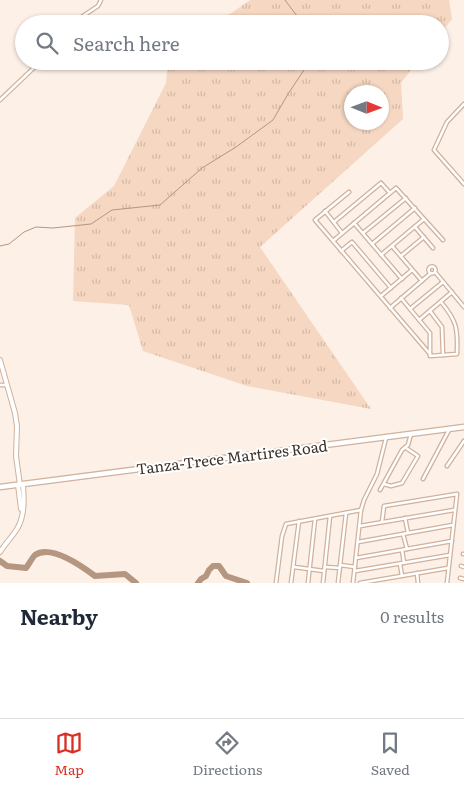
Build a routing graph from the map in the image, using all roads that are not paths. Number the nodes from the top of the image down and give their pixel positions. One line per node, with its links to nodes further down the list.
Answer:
1 (101, 0): 2 (street)
2 (84, 15)
3 (32, 70): 4 (street)
4 (0, 100)
5 (464, 104): 6 (street)
6 (464, 184)
7 (349, 192): 11 (street)
8 (390, 193): 9 (street); 13 (street); 14 (street)
9 (406, 198): 10 (street); 17 (street)
10 (415, 208): 12 (street); 21 (street)
11 (325, 211): 13 (street); 20 (street)
12 (424, 219): 15 (street); 19 (street)
13 (334, 222): 16 (street)
14 (354, 223): 16 (street); 17 (street)
15 (415, 227): 18 (street); 22 (street)
16 (342, 233): 20 (street)
17 (363, 233): 21 (street)
18 (424, 238): 23 (street); 26 (street)
19 (443, 240)
20 (332, 241): 24 (street)
21 (372, 244): 25 (street)
22 (392, 246): 25 (street); 26 (street)
23 (433, 248)
24 (341, 251): 31 (street); 33 (street)
25 (381, 255): 28 (street)
26 (401, 256): 27 (street)
27 (412, 270): 28 (street); 29 (street)
28 (402, 279): 31 (street)
29 (422, 281): 30 (street); 34 (street)
30 (443, 282): 32 (street); 38 (street)
31 (391, 288): 33 (street)
32 (452, 292): 35 (street); 36 (street)
33 (381, 297): 37 (street)
34 (401, 298): 37 (street); 38 (street)
35 (441, 302): 39 (street); 42 (street)
36 (464, 307)
37 (390, 308): 41 (street)
38 (410, 309): 40 (street)
39 (430, 311): 40 (street); 42 (street)
40 (419, 320): 41 (street)
41 (430, 354): 42 (street)
42 (443, 355)
43 (0, 360): 45 (street)
44 (0, 385): 45 (street)
45 (7, 385): 55 (street)
46 (464, 427): 47 (main road, Tanza-Trece Martires Road)
47 (450, 429): 48 (main road, Tanza-Trece Martires Road); 53 (street)
48 (411, 434): 49 (main road, Tanza-Trece Martires Road); 51 (street)
49 (386, 438): 55 (main road, Tanza-Trece Martires Road); 58 (street)
50 (464, 441): 52 (street)
51 (406, 448): 54 (street); 54 (street)
52 (447, 466)
53 (423, 479)
54 (384, 484): 57 (street)
55 (20, 485): 56 (main road, Tanza-Trece Martires Road); 74 (street)
56 (0, 488)
57 (380, 490)
58 (361, 510): 60 (street); 67 (street)
59 (455, 510): 62 (street); 65 (street); 66 (street)
60 (346, 513): 61 (street); 80 (street)
61 (330, 516): 63 (street); 79 (street)
62 (405, 518): 65 (street); 68 (street)
63 (315, 519): 64 (street); 83 (street)
64 (299, 521): 78 (street); 87 (street)
65 (382, 522): 67 (street)
66 (454, 525): 68 (street); 70 (street)
67 (360, 526): 71 (street)
68 (408, 533): 69 (street)
69 (404, 534): 71 (street); 72 (street)
70 (452, 541): 72 (street); 75 (street)
71 (358, 542): 76 (street)
72 (407, 549): 73 (street)
73 (402, 550): 76 (street); 77 (street)
74 (0, 552)
75 (450, 555): 77 (street); 81 (street)
76 (356, 558): 82 (street)
77 (402, 563): 82 (street); 86 (street)
78 (294, 567): 83 (street); 88 (street)
79 (325, 567): 80 (street); 84 (street)
80 (340, 567): 82 (street); 91 (street)
81 (448, 568): 85 (street); 95 (street)
82 (355, 569): 92 (street)
83 (310, 570): 84 (street); 89 (street)
84 (325, 571): 90 (street)
85 (417, 573): 86 (street); 94 (street)
86 (402, 576): 93 (street)
87 (276, 583)
88 (291, 583)
89 (308, 583)
90 (323, 583)
91 (338, 583)
92 (353, 583)
93 (360, 583)
94 (418, 583)
95 (446, 583)

